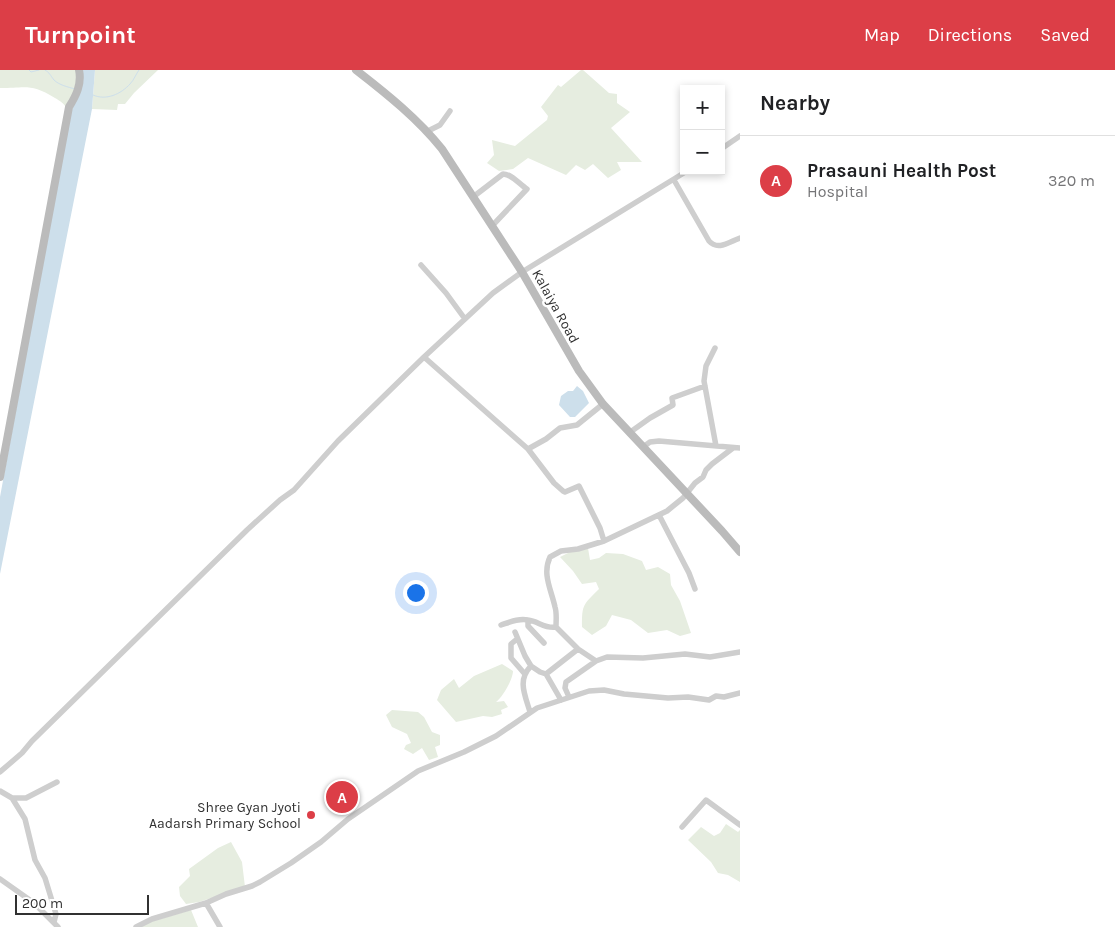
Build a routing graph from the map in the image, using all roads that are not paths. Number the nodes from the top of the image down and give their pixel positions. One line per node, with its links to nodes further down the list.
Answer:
1 (356, 70): 4 (main road, Kalaiya Road)
2 (80, 73): 25 (main road)
3 (450, 111): 4 (street)
4 (428, 131): 9 (main road, Kalaiya Road)
5 (740, 136): 6 (street)
6 (725, 145)
7 (681, 175): 8 (street)
8 (674, 180): 11 (street); 13 (street)
9 (473, 197): 10 (main road, Kalaiya Road); 10 (street)
10 (492, 226): 13 (main road, Kalaiya Road)
11 (740, 238)
12 (421, 265): 14 (street)
13 (522, 272): 14 (street); 18 (main road, Kalaiya Road)
14 (465, 319): 16 (street)
15 (715, 348): 17 (street)
16 (424, 357): 24 (street); 45 (street)
17 (705, 386): 19 (street); 20 (street)
18 (603, 404): 19 (main road, Kalaiya Road); 24 (street)
19 (629, 433): 21 (main road, Kalaiya Road)
20 (716, 446): 21 (street); 22 (street)
21 (643, 448): 26 (main road, Kalaiya Road)
22 (733, 448): 23 (street); 26 (street)
23 (740, 448)
24 (528, 449): 28 (street)
25 (0, 477)
26 (687, 493): 27 (street); 29 (main road, Kalaiya Road)
27 (659, 515): 28 (street); 30 (street)
28 (604, 541): 33 (street)
29 (740, 552)
30 (695, 589)
31 (528, 620): 32 (street); 33 (street); 34 (street)
32 (500, 625)
33 (556, 627): 35 (street)
34 (544, 643)
35 (578, 649): 37 (street); 40 (street)
36 (740, 652): 37 (street)
37 (596, 661): 42 (street)
38 (532, 666): 39 (street); 39 (street); 40 (street)
39 (524, 673): 44 (street)
40 (546, 674): 43 (street)
41 (740, 693): 42 (street)
42 (569, 697): 43 (street)
43 (561, 700): 44 (street)
44 (530, 712): 52 (street)
45 (0, 772)
46 (57, 782): 48 (street)
47 (0, 791): 48 (street)
48 (12, 798): 53 (street)
49 (740, 825): 50 (street)
50 (682, 828)
51 (0, 879): 53 (street)
52 (206, 903): 54 (street); 55 (street)
53 (56, 924)
54 (136, 927)
55 (220, 927)

